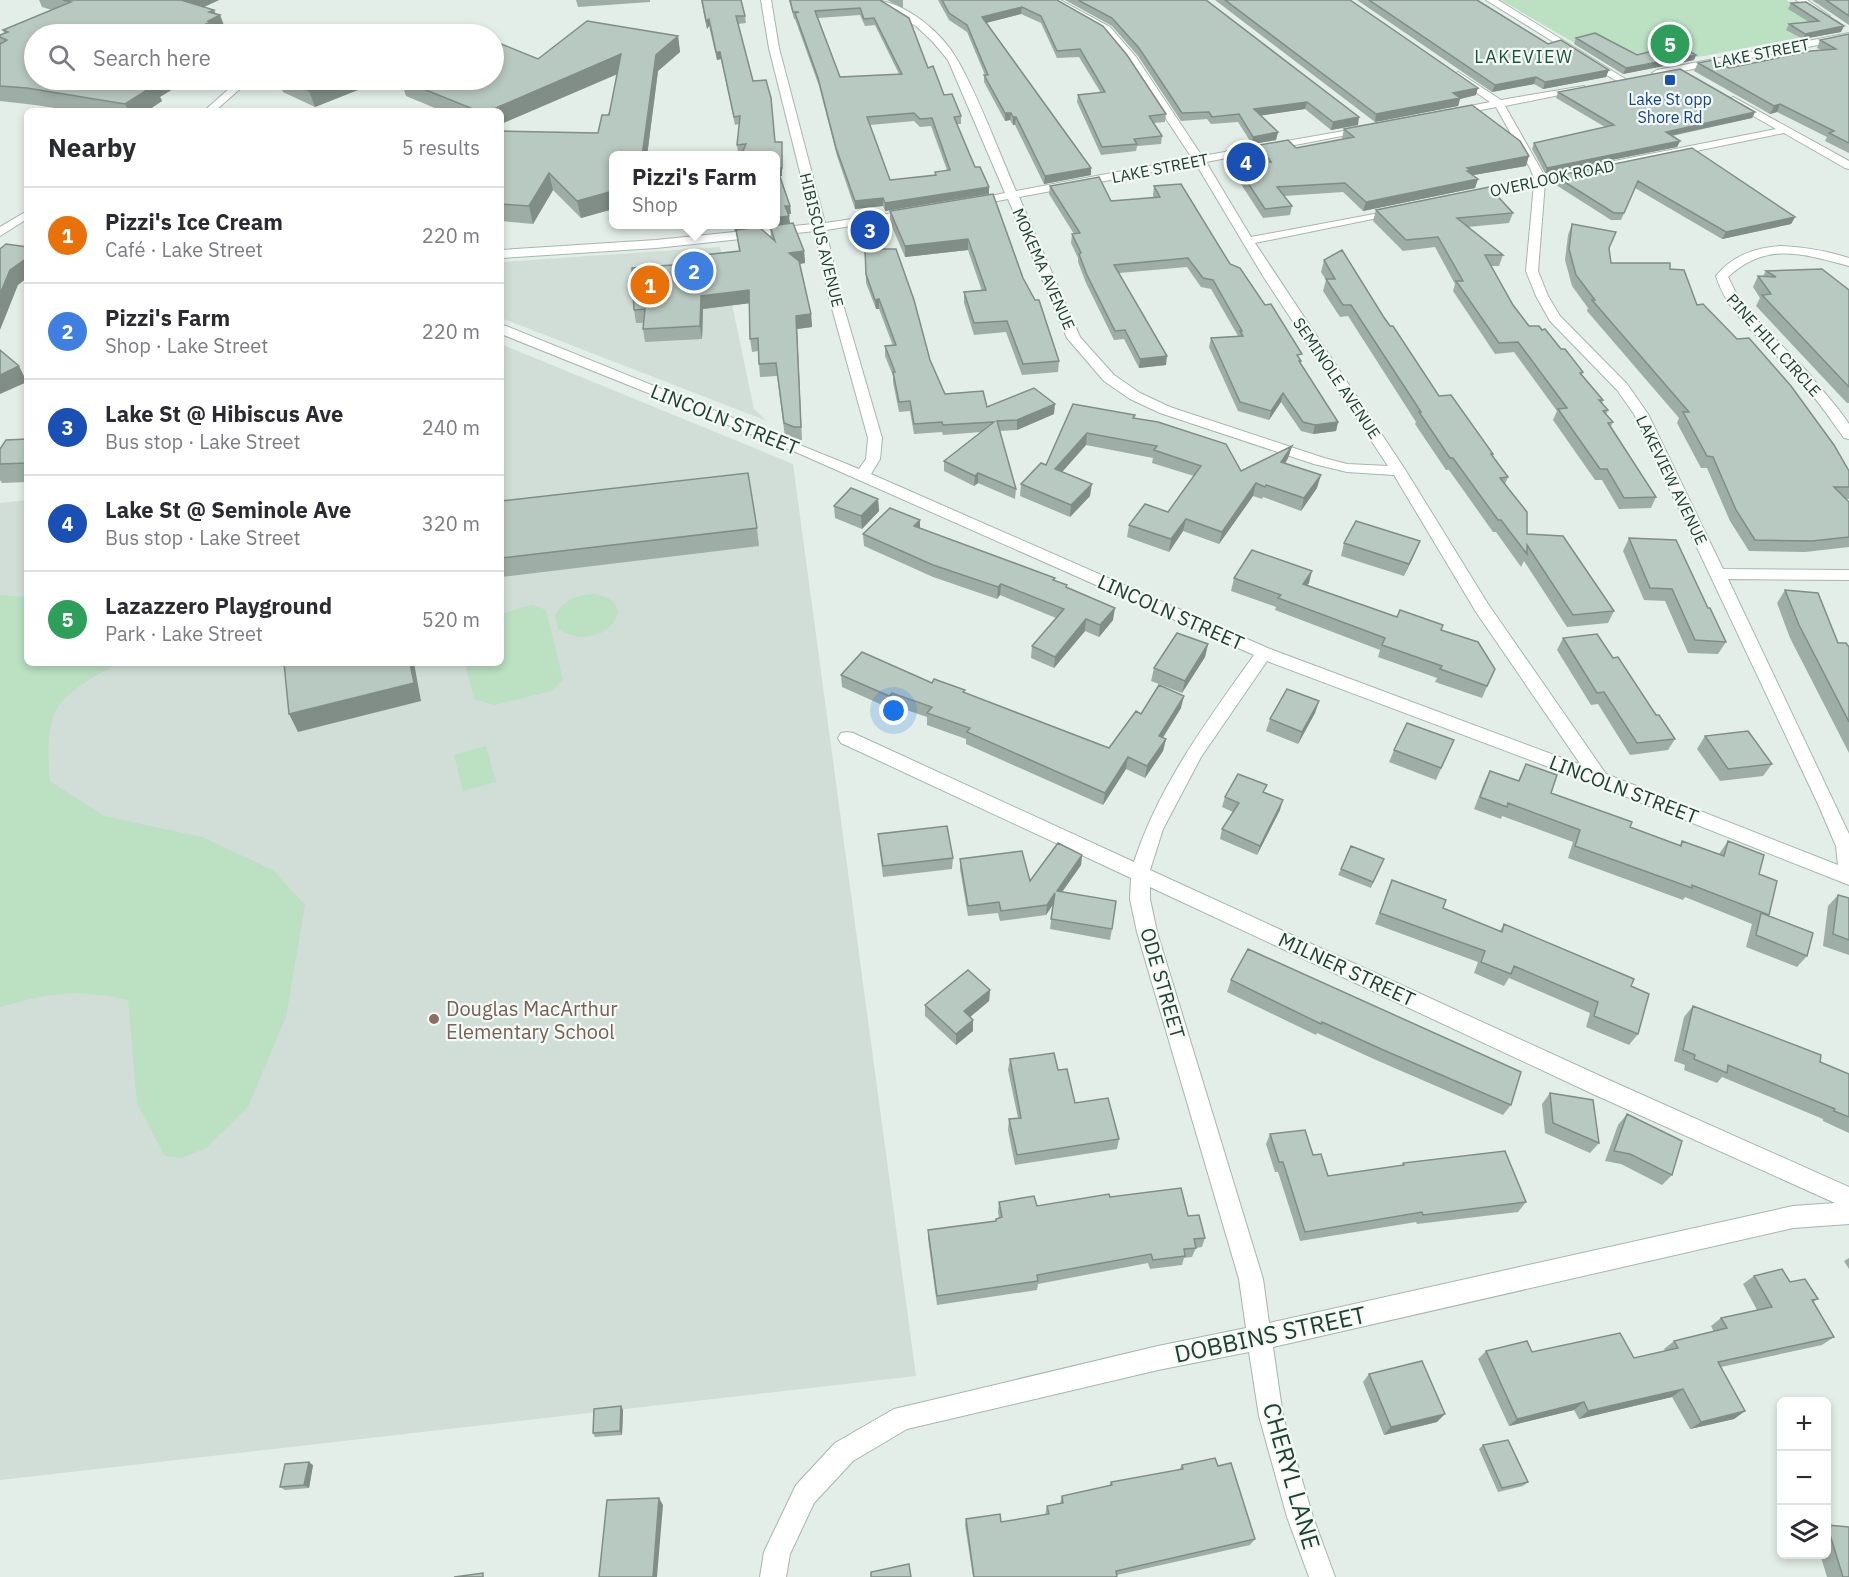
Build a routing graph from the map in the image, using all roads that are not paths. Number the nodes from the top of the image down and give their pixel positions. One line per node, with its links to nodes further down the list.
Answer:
1 (766, 0): 26 (street, HIBISCUS AVENUE)
2 (876, 0): 19 (street, MOKEMA AVENUE)
3 (1053, 0): 16 (street, SEMINOLE AVENUE)
4 (1491, 0): 8 (street)
5 (1801, 0): 6 (street)
6 (1845, 30): 8 (street, LAKE STREET)
7 (1445, 66): 11 (street)
8 (1634, 78): 11 (street, LAKE STREET)
9 (233, 90): 12 (street)
10 (1719, 92): 15 (street)
11 (1499, 104): 13 (street, LAKE STREET); 18 (street)
12 (212, 108)
13 (1441, 114)
14 (1362, 120): 16 (street, LAKE STREET)
15 (1785, 130): 17 (street); 18 (street, OVERLOOK ROAD)
16 (1199, 160): 19 (street, LAKE STREET); 28 (street, SEMINOLE AVENUE)
17 (1849, 166)
18 (1540, 180): 20 (street, OVERLOOK ROAD); 35 (street, LAKEVIEW AVENUE)
19 (1012, 196): 21 (street, LAKE STREET); 33 (street, MOKEMA AVENUE)
20 (1458, 198)
21 (956, 206)
22 (1412, 208): 28 (street)
23 (926, 211): 26 (street)
24 (24, 215): 25 (street)
25 (2, 228): 27 (street)
26 (820, 228): 29 (street); 34 (street, HIBISCUS AVENUE)
27 (24, 230)
28 (1249, 241): 33 (street, SEMINOLE AVENUE)
29 (504, 254)
30 (1849, 262): 32 (street, PINE HILL CIRCLE)
31 (504, 329): 34 (street, LINCOLN STREET)
32 (1849, 435)
33 (1399, 471): 39 (street, SEMINOLE AVENUE)
34 (862, 477): 37 (street, LINCOLN STREET)
35 (1718, 574): 36 (street); 41 (street, LAKEVIEW AVENUE)
36 (1849, 575)
37 (1264, 653): 39 (street, LINCOLN STREET); 40 (street, ODE STREET)
38 (847, 738): 40 (street, MILNER STREET)
39 (1600, 779): 41 (street, LINCOLN STREET)
40 (1140, 872): 42 (street, MILNER STREET); 44 (street, ODE STREET)
41 (1849, 877)
42 (1849, 1198)
43 (1849, 1213): 44 (street, DOBBINS STREET)
44 (1262, 1337): 45 (street, DOBBINS STREET); 46 (street, CHERYL LANE)
45 (773, 1577)
46 (1322, 1577)

